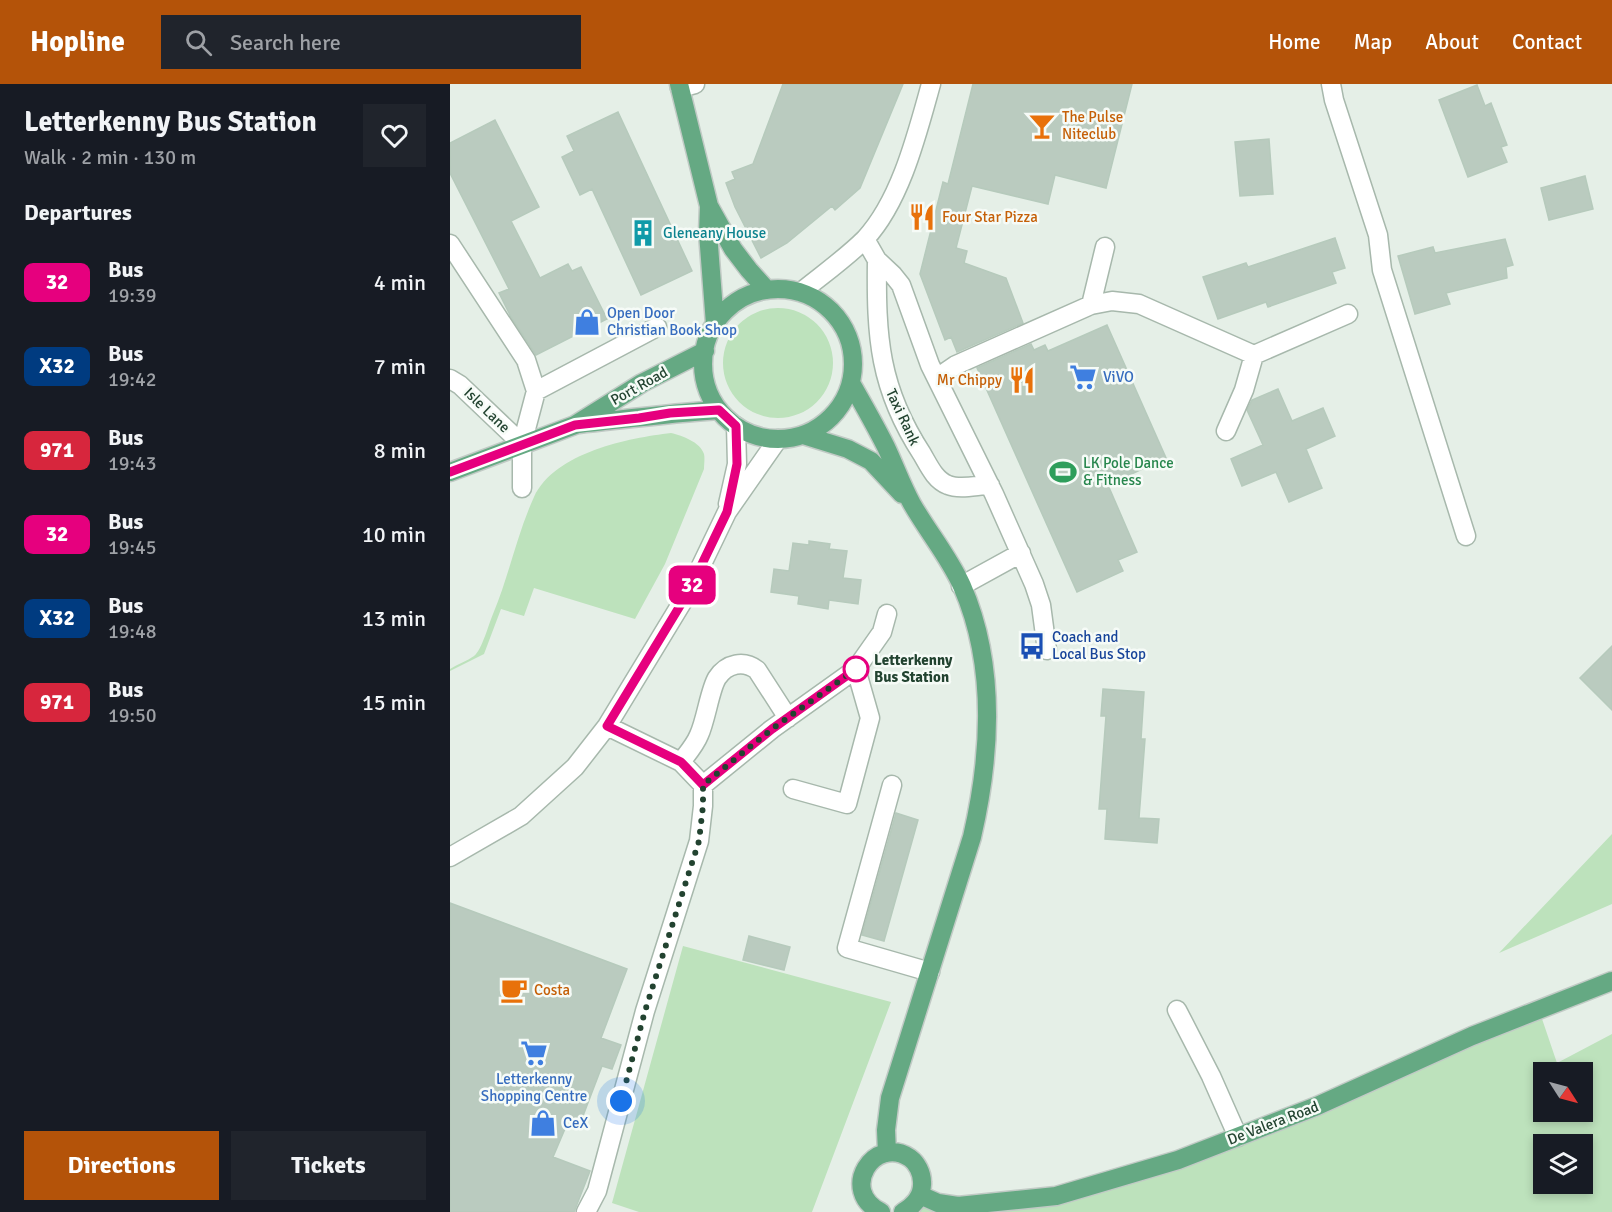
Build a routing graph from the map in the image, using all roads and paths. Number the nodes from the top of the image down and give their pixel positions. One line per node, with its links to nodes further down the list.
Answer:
1 (931, 84): 5 (street)
2 (1331, 84): 33 (street)
3 (685, 85): 4 (main road)
4 (709, 206): 9 (main road); 13 (main road)
5 (865, 239): 8 (street); 10 (street)
6 (450, 244): 20 (street)
7 (1105, 247): 11 (street)
8 (877, 260): 17 (street); 29 (street, Taxi Rank)
9 (767, 290): 10 (main road); 13 (main road)
10 (801, 292): 19 (main road)
11 (1091, 305): 16 (street); 17 (street)
12 (1348, 314): 16 (street)
13 (714, 324): 15 (main road)
14 (657, 327): 20 (street)
15 (705, 351): 21 (main road); 22 (main road, Port Road)
16 (1254, 355): 24 (street)
17 (937, 378): 29 (street)
18 (450, 379): 27 (street, Isle Lane)
19 (851, 383): 25 (main road); 31 (main road)
20 (536, 391): 27 (street)
21 (719, 410): 22 (main road, Port Road); 23 (main road)
22 (575, 425): 27 (main road, Port Road)
23 (736, 426): 26 (main road); 32 (street)
24 (1226, 431)
25 (803, 435): 26 (main road); 31 (main road)
26 (778, 439): 32 (street)
27 (522, 444): 28 (main road, Port Road); 30 (street)
28 (450, 472)
29 (990, 485): 34 (street)
30 (522, 488)
31 (912, 504): 35 (main road)
32 (727, 512): 40 (street)
33 (1466, 536)
34 (1021, 554): 35 (street); 37 (street)
35 (962, 586): 46 (main road)
36 (887, 614): 38 (street)
37 (1047, 650)
38 (856, 669): 39 (street); 44 (street)
39 (788, 718): 41 (street); 42 (street)
40 (607, 726): 41 (street); 45 (street)
41 (681, 762): 42 (street)
42 (703, 785): 53 (street)
43 (892, 785): 46 (street)
44 (793, 789)
45 (450, 857)
46 (930, 972): 50 (main road)
47 (1612, 981): 49 (main road, De Valera Road)
48 (1177, 1010): 49 (street)
49 (1238, 1137): 51 (main road, De Valera Road)
50 (887, 1153): 51 (main road); 52 (main road)
51 (920, 1195): 55 (main road)
52 (861, 1205): 54 (main road)
53 (586, 1212)
54 (881, 1212)
55 (903, 1212)

